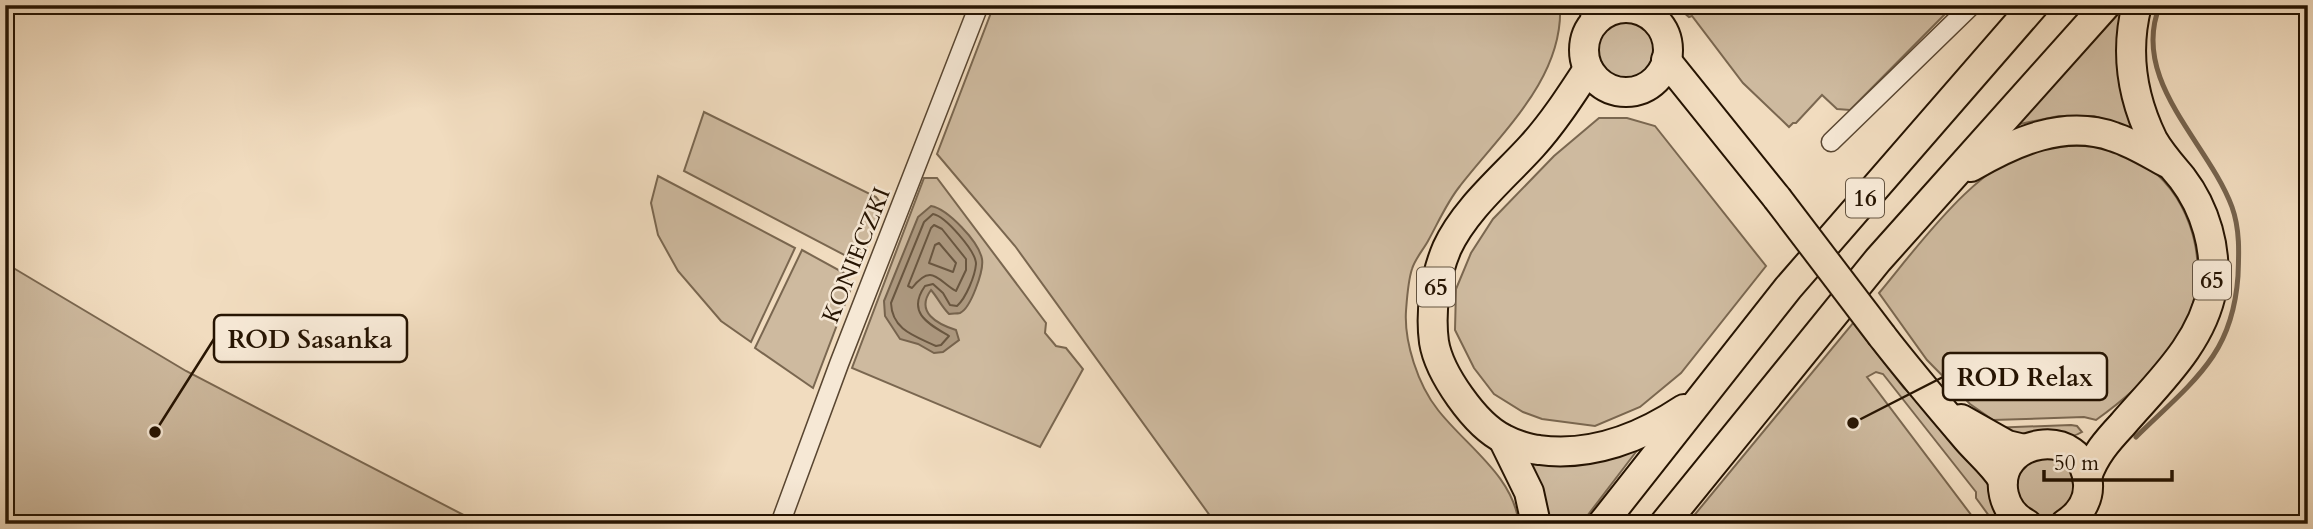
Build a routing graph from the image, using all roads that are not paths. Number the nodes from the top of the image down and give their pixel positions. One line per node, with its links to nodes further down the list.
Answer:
1 (978, 5): 26 (street, KONIECZKI)
2 (1972, 5): 13 (street)
3 (2034, 5): 18 (main road, 16)
4 (2106, 5): 16 (main road, 16)
5 (2137, 5): 15 (main road)
6 (1628, 6): 7 (main road, 65); 8 (main road, 65)
7 (1594, 14): 9 (main road, 65)
8 (1667, 60): 10 (main road); 12 (main road, 65)
9 (1588, 69): 11 (main road); 14 (main road, 65)
10 (1648, 86): 11 (main road); 12 (main road, 65)
11 (1610, 89): 14 (main road)
12 (1728, 135): 19 (main road, 65, bridge)
13 (1831, 142)
14 (1534, 144): 20 (main road, 65)
15 (2169, 164): 16 (main road, 65); 17 (main road, 65)
16 (1953, 177): 29 (main road, 16)
17 (2153, 389): 21 (main road, 65); 23 (main road)
18 (1703, 397): 20 (main road); 28 (main road, 16)
19 (1940, 405): 22 (main road, 65); 24 (main road, 65)
20 (1503, 439): 27 (main road, 65)
21 (2064, 447): 22 (main road, 65); 23 (main road)
22 (2024, 449): 24 (main road)
23 (2087, 477): 25 (main road)
24 (2003, 480): 30 (main road, 65)
25 (2070, 522)
26 (780, 524)
27 (1536, 524)
28 (1602, 524)
29 (1664, 524)
30 (2027, 524)

